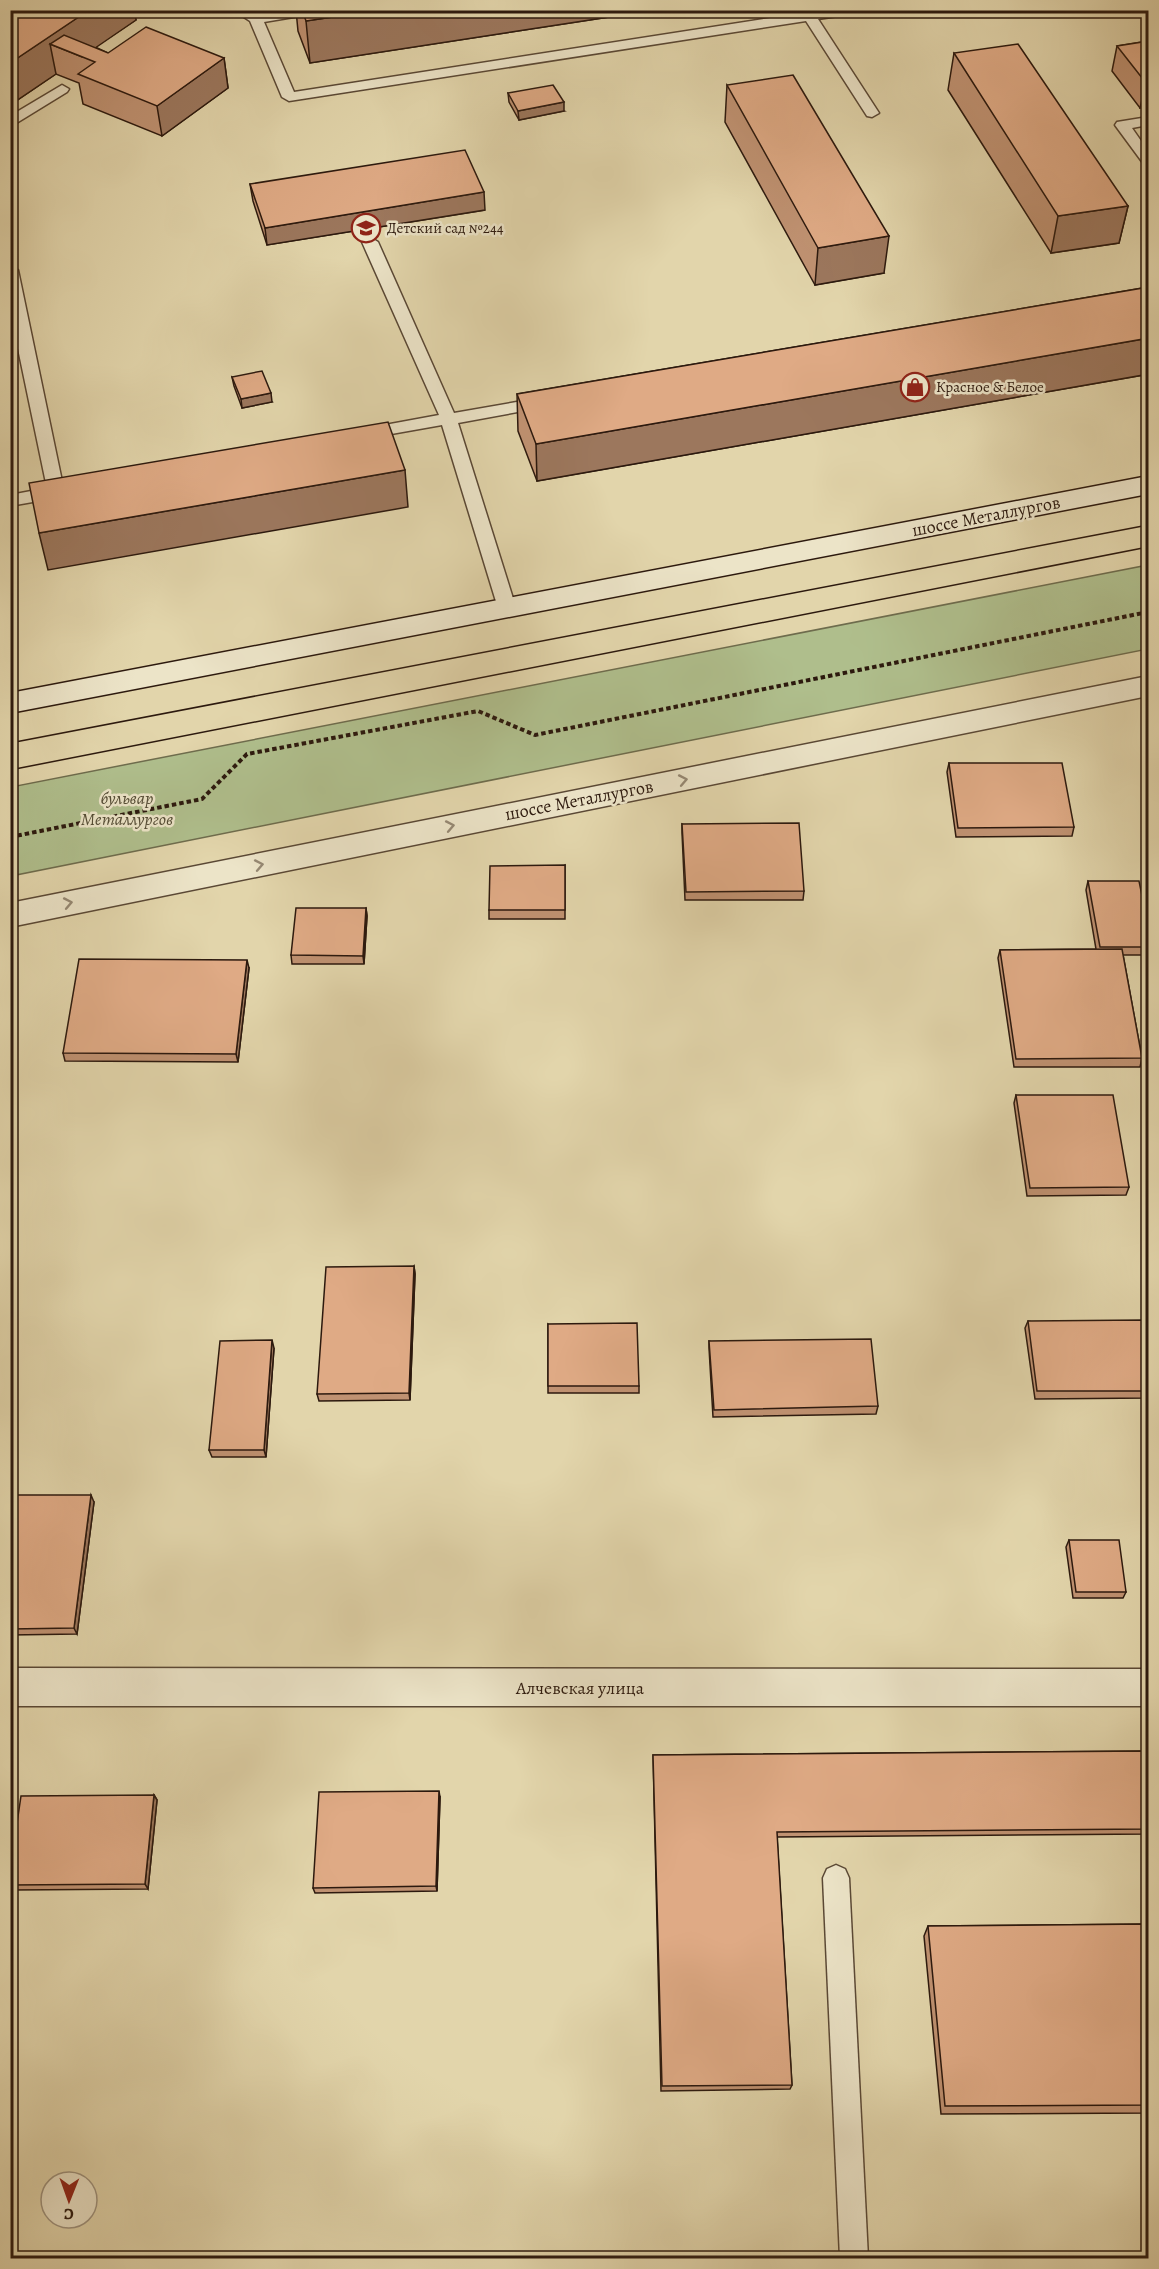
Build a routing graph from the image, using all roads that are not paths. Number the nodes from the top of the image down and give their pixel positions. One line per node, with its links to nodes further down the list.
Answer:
1 (240, 10): 5 (lane)
2 (312, 10): 5 (lane)
3 (852, 10): 4 (lane)
4 (810, 17): 5 (lane); 7 (lane)
5 (256, 19)
6 (62, 89): 9 (lane)
7 (872, 113)
8 (1149, 121): 10 (lane)
9 (10, 123)
10 (1149, 160)
11 (370, 242): 14 (lane)
12 (10, 270): 18 (lane)
13 (564, 398): 14 (lane)
14 (447, 418): 15 (lane); 20 (lane)
15 (344, 438)
16 (1149, 485): 20 (street, шоссе Металлургов)
17 (79, 488): 18 (lane)
18 (56, 492): 19 (lane)
19 (10, 501)
20 (507, 608): 22 (street, шоссе Металлургов)
21 (1149, 686): 23 (street, шоссе Металлургов, one-way to 21)
22 (10, 703)
23 (10, 915)
24 (10, 1687): 25 (street, Алчевская улица)
25 (1149, 1688)
26 (836, 1878): 27 (lane)
27 (854, 2259)

